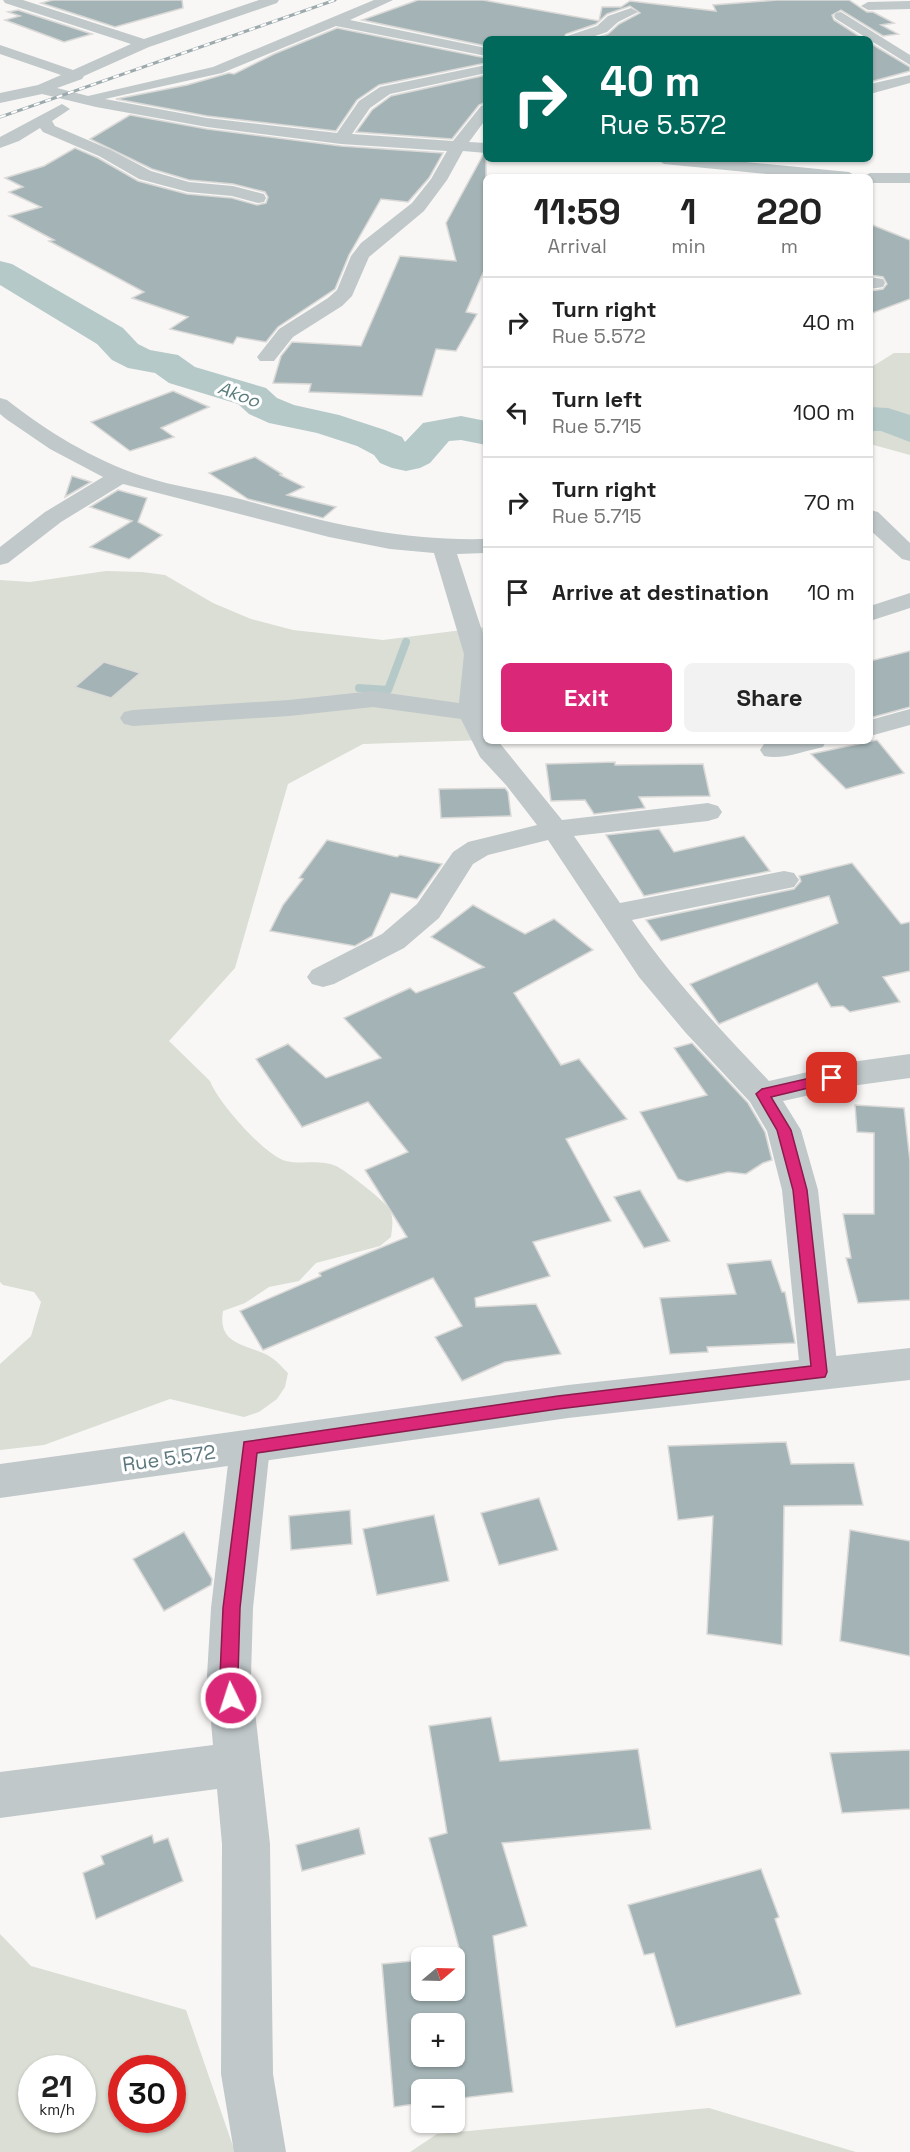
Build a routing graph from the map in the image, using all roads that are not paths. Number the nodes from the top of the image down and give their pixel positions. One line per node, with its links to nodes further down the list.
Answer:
1 (238, 0): 6 (street)
2 (272, 0): 6 (street)
3 (386, 0): 10 (street)
4 (17, 1): 14 (street)
5 (910, 5): 7 (street)
6 (254, 6): 14 (street)
7 (868, 6)
8 (631, 12): 11 (street)
9 (841, 16): 12 (street)
10 (334, 21): 16 (street); 24 (street)
11 (581, 36)
12 (872, 36)
13 (873, 37): 17 (street)
14 (144, 44): 19 (street)
15 (0, 49): 19 (street)
16 (483, 51)
17 (910, 61)
18 (483, 70): 27 (street)
19 (77, 76): 22 (street)
20 (910, 79): 21 (street)
21 (873, 88)
22 (42, 90): 23 (street); 24 (street)
23 (0, 98)
24 (80, 99): 26 (street); 27 (street)
25 (483, 113): 29 (street)
26 (45, 119): 28 (street); 36 (street)
27 (341, 139): 29 (street)
28 (0, 143)
29 (457, 147): 30 (street); 37 (street)
30 (483, 148)
31 (680, 162): 32 (street)
32 (723, 170): 33 (street)
33 (795, 174)
34 (873, 178): 35 (street)
35 (910, 178)
36 (258, 198)
37 (267, 357)
38 (0, 404): 39 (street)
39 (120, 476): 42 (street); 44 (street)
40 (873, 519): 43 (street)
41 (483, 546): 42 (street)
42 (444, 548): 47 (street)
43 (910, 554)
44 (0, 558)
45 (910, 600): 46 (street)
46 (873, 613)
47 (471, 713): 49 (street); 51 (street)
48 (910, 717): 50 (street)
49 (133, 718)
50 (873, 727)
51 (483, 737)
52 (486, 744): 56 (street)
53 (800, 744): 54 (street)
54 (774, 750)
55 (708, 812): 56 (street)
56 (555, 830): 58 (street); 59 (street)
57 (784, 880): 58 (street)
58 (611, 915): 61 (street)
59 (323, 976)
60 (910, 1066): 61 (street)
61 (762, 1094): 63 (street)
62 (910, 1364): 63 (street, Rue 5.572)
63 (819, 1372): 64 (street, Rue 5.572)
64 (250, 1447): 65 (street, Rue 5.572); 66 (street)
65 (0, 1481)
66 (238, 1764): 67 (street); 68 (street)
67 (0, 1795)
68 (260, 2152)

